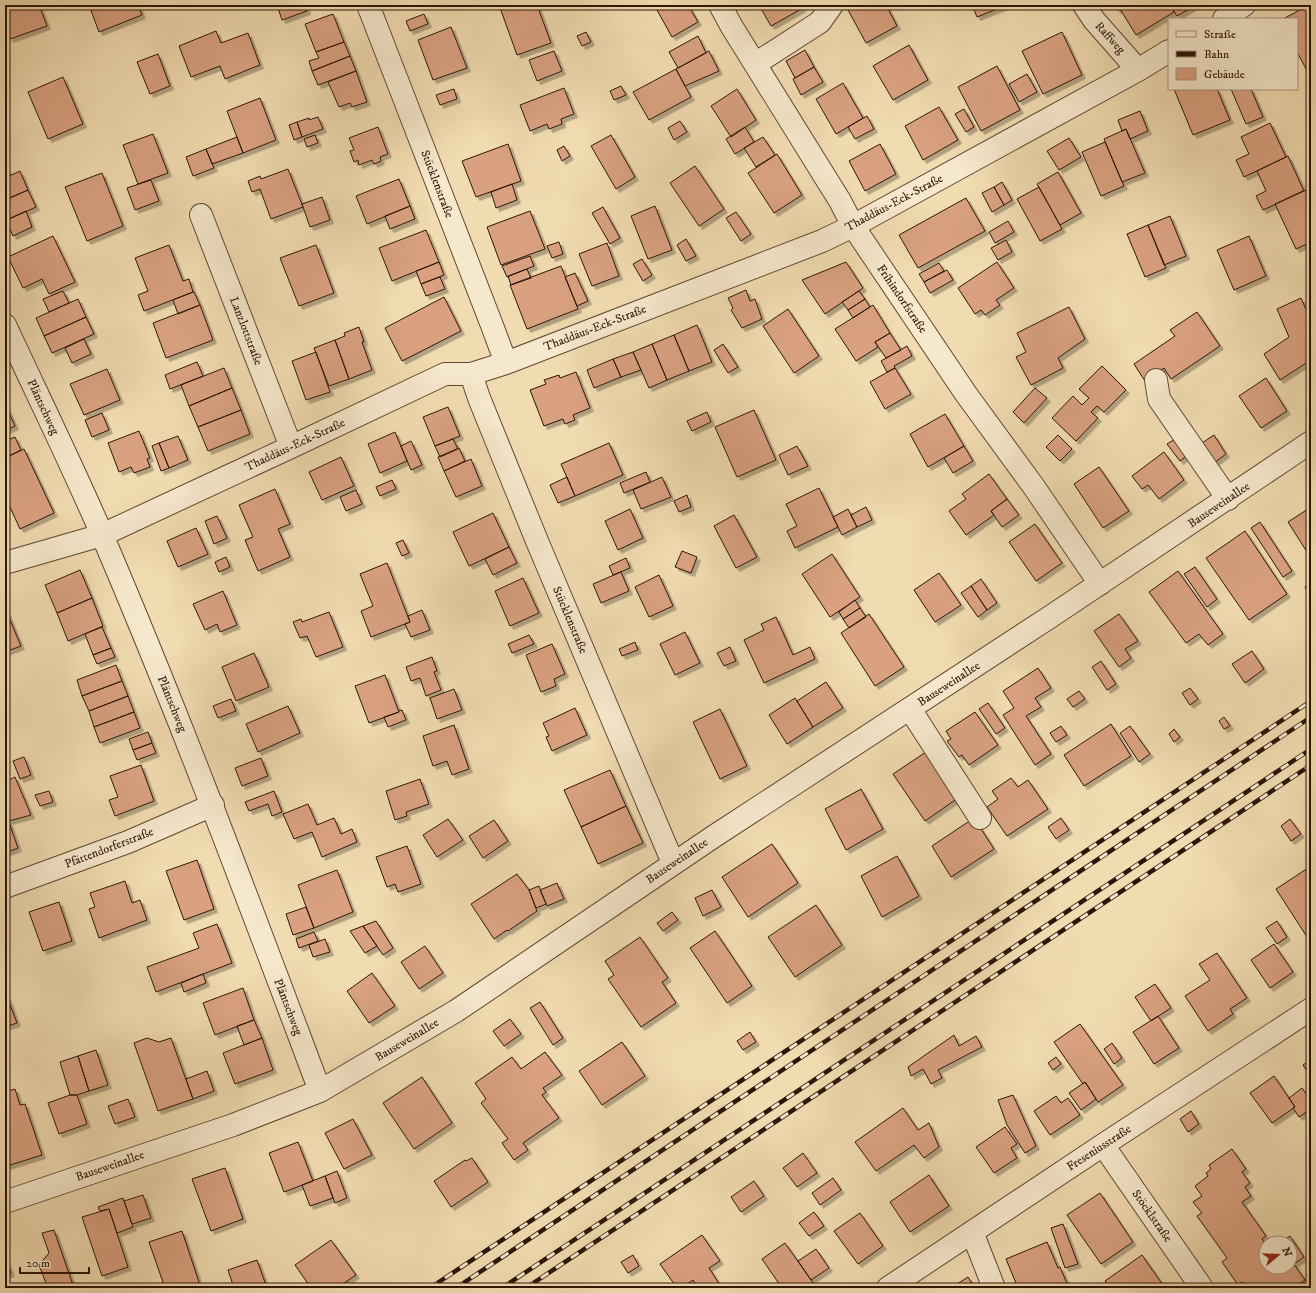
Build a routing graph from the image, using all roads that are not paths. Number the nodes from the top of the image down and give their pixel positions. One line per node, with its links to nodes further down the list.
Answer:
1 (368, 5): 13 (street, Stücklenstraße)
2 (720, 5): 8 (street, Frihindorfstraße)
3 (832, 5): 8 (street)
4 (1084, 5): 9 (street, Raffweg)
5 (1244, 5): 6 (street)
6 (1225, 18)
7 (1168, 53): 9 (street, Thaddäus-Eck-Straße)
8 (755, 64): 11 (street, Frihindorfstraße)
9 (1138, 70): 11 (street, Thaddäus-Eck-Straße)
10 (201, 215): 17 (street, Lanzlottstraße)
11 (853, 226): 13 (street, Thaddäus-Eck-Straße); 21 (street, Frihindorfstraße)
12 (5, 325): 19 (street, Pläntschweg)
13 (506, 362): 14 (street, Thaddäus-Eck-Straße)
14 (471, 374): 17 (street, Thaddäus-Eck-Straße); 25 (street, Stücklenstraße)
15 (1156, 380): 18 (street)
16 (1311, 442): 18 (street, Bauseweinallee)
17 (291, 447): 19 (street, Thaddäus-Eck-Straße)
18 (1228, 499): 21 (street, Bauseweinallee)
19 (102, 535): 20 (street, Thaddäus-Eck-Straße); 23 (street, Pläntschweg)
20 (5, 564)
21 (1100, 584): 22 (street, Bauseweinallee)
22 (910, 709): 24 (street); 25 (street, Bauseweinallee)
23 (213, 805): 26 (street, Pfättendorferstraße); 28 (street, Pläntschweg)
24 (980, 818)
25 (673, 864): 28 (street, Bauseweinallee)
26 (5, 887)
27 (1311, 1009): 29 (street, Freseniusstraße)
28 (320, 1091): 30 (street, Bauseweinallee)
29 (1103, 1145): 31 (street, Freseniusstraße); 34 (street, Stöcklstraße)
30 (5, 1202)
31 (972, 1232): 32 (street, Freseniusstraße); 33 (street)
32 (888, 1288)
33 (994, 1288)
34 (1202, 1288)

